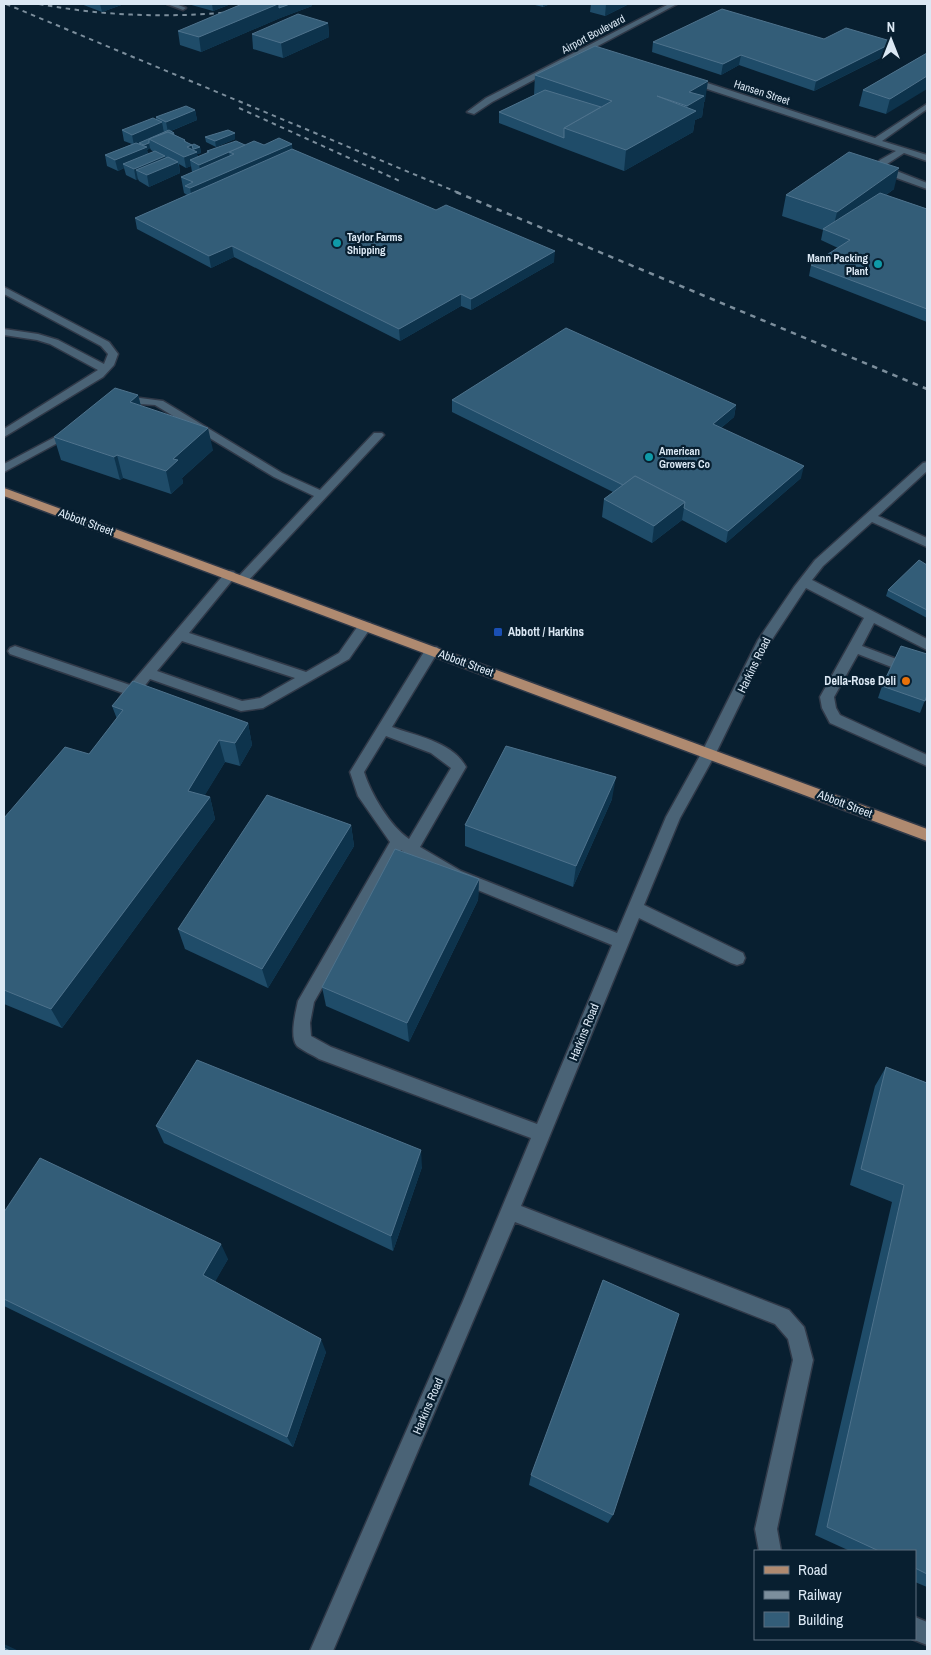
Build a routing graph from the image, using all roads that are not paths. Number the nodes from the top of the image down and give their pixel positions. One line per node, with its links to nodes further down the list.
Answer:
1 (170, 4): 3 (street)
2 (674, 4): 4 (street, Airport Boulevard)
3 (182, 8)
4 (590, 48): 5 (street); 8 (street, Airport Boulevard)
5 (599, 51)
6 (680, 78): 9 (street, Hansen Street)
7 (927, 106): 9 (street)
8 (470, 112)
9 (876, 141): 10 (street, Hansen Street)
10 (903, 150): 11 (street, Hansen Street); 12 (street)
11 (927, 158)
12 (927, 186)
13 (4, 290): 15 (street)
14 (4, 332): 15 (street)
15 (105, 369): 18 (street)
16 (108, 414): 24 (street)
17 (82, 426): 21 (street)
18 (4, 434)
19 (378, 434): 24 (street)
20 (927, 465): 22 (street, Harkins Road)
21 (4, 469)
22 (920, 481): 25 (street, Harkins Road)
23 (4, 492): 27 (main road, Abbott Street)
24 (321, 495): 27 (street)
25 (871, 517): 26 (street); 28 (street, Harkins Road)
26 (927, 544)
27 (236, 578): 30 (main road, Abbott Street); 31 (street)
28 (805, 582): 29 (street); 42 (street, Harkins Road)
29 (872, 616): 32 (street); 33 (street)
30 (366, 626): 34 (main road, Abbott Street); 38 (street)
31 (180, 635): 37 (street); 38 (street)
32 (927, 645)
33 (854, 648): 36 (street); 43 (street)
34 (432, 650): 41 (street); 42 (main road, Abbott Street)
35 (15, 651): 39 (street)
36 (894, 663)
37 (148, 673): 38 (street); 39 (street)
38 (306, 677)
39 (133, 691): 40 (street)
40 (119, 707)
41 (384, 730): 45 (street); 45 (street)
42 (709, 753): 44 (main road, Abbott Street); 46 (street, Harkins Road)
43 (927, 761)
44 (927, 835)
45 (405, 845): 47 (street); 49 (street)
46 (635, 908): 47 (street, Harkins Road); 48 (street)
47 (621, 942): 49 (street, Harkins Road)
48 (737, 958)
49 (542, 1134): 50 (street, Harkins Road)
50 (510, 1211): 51 (street); 52 (street, Harkins Road)
51 (770, 1550)
52 (321, 1651)

